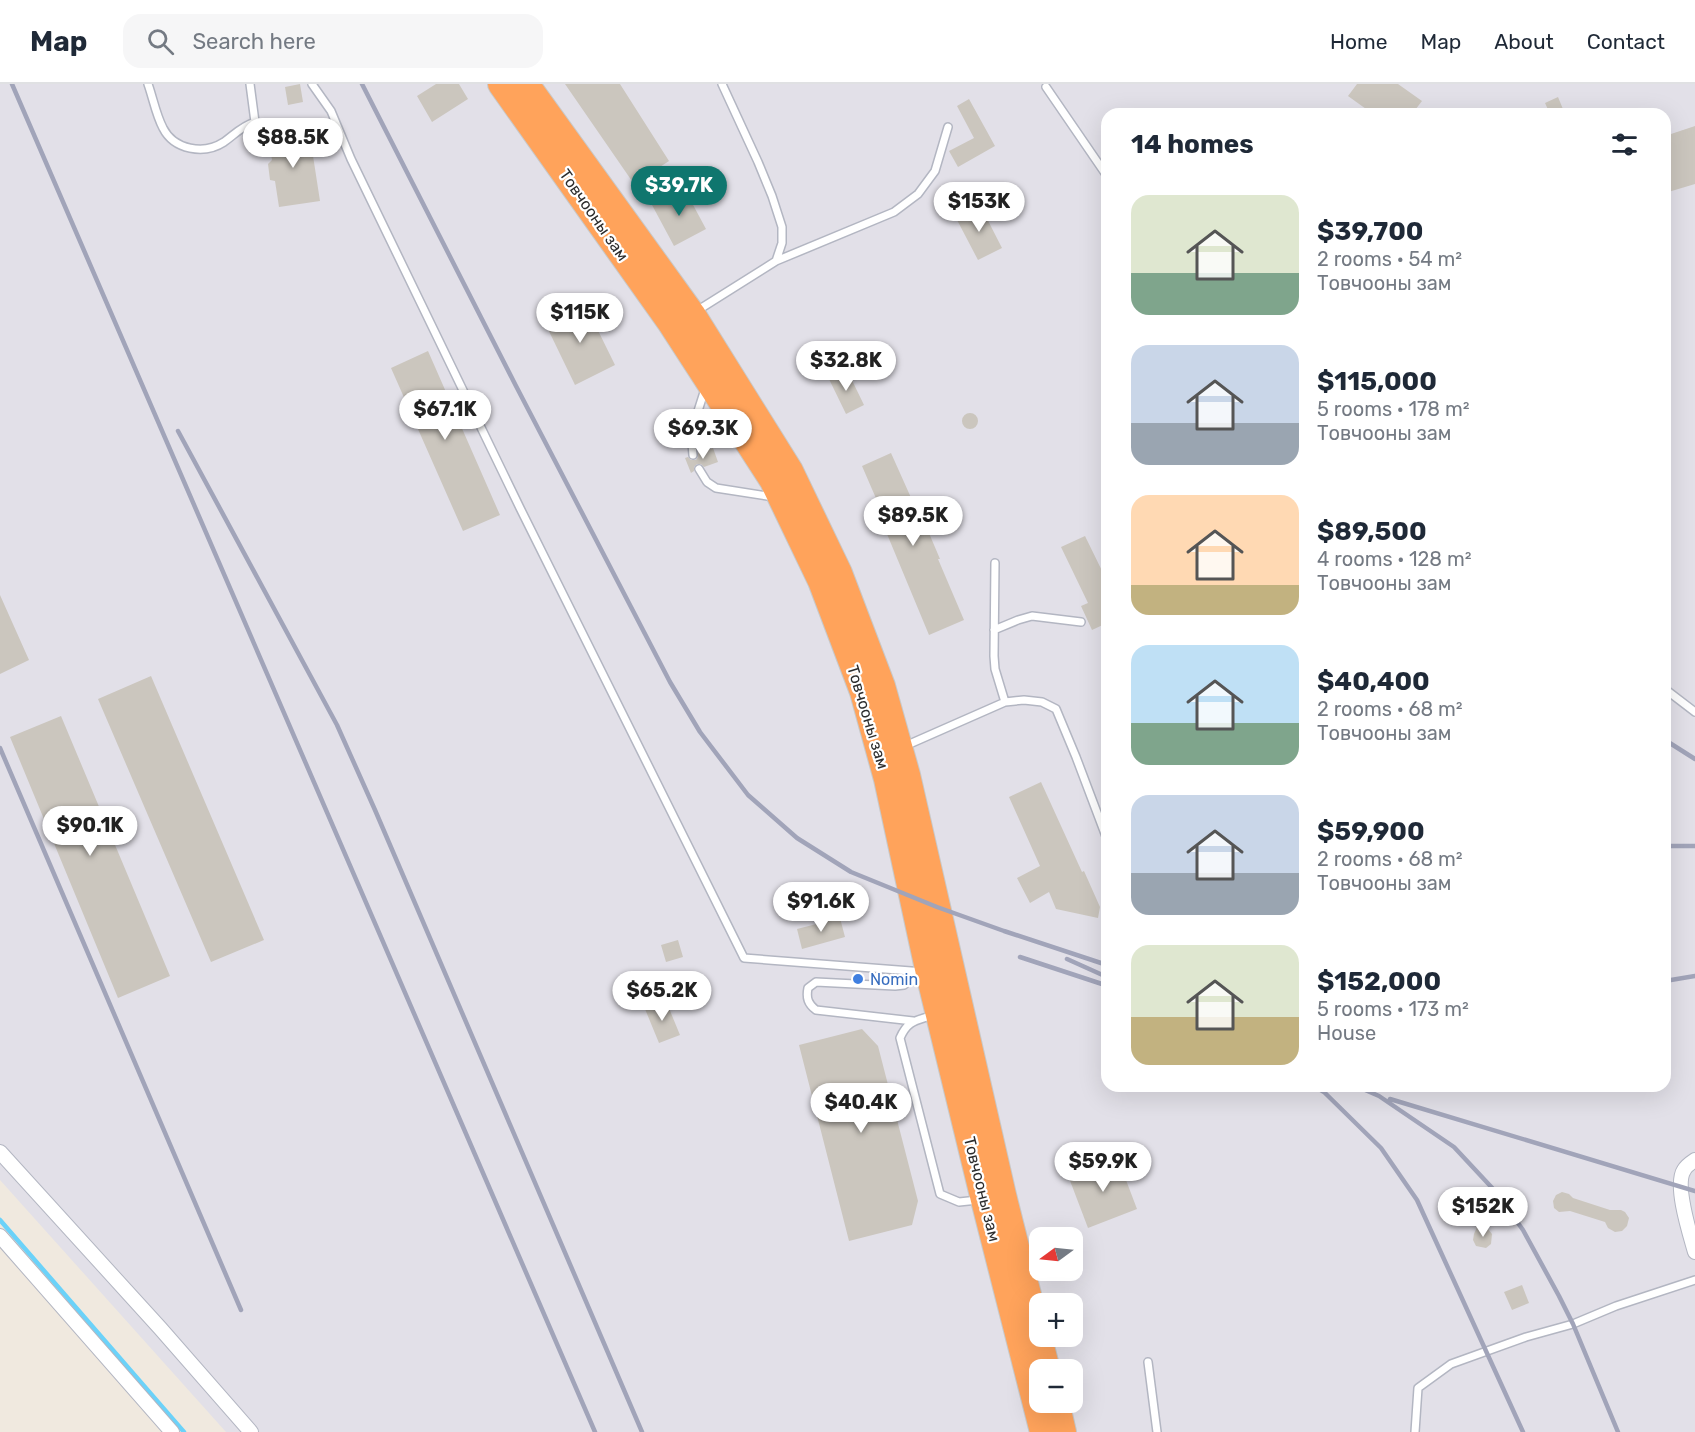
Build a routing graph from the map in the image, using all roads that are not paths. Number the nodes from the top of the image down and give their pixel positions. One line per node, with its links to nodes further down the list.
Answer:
1 (148, 84): 2 (lane)
2 (250, 84)
3 (312, 84): 24 (lane)
4 (501, 84): 12 (highway, Товчооны зам)
5 (526, 84): 11 (highway, Товчооны зам)
6 (722, 84): 10 (lane)
7 (1046, 87): 9 (lane)
8 (948, 127): 10 (lane)
9 (1101, 167)
10 (776, 261): 11 (lane)
11 (692, 314): 22 (highway, Товчооны зам)
12 (708, 381): 13 (lane); 15 (highway, Товчооны зам)
13 (693, 455)
14 (699, 469): 15 (lane)
15 (781, 498): 24 (highway, Товчооны зам)
16 (995, 563): 18 (lane)
17 (1080, 622): 18 (lane)
18 (994, 630): 20 (lane)
19 (1671, 693): 21 (lane)
20 (1005, 702): 22 (lane); 23 (lane)
21 (1695, 712)
22 (899, 748): 33 (highway, Товчооны зам)
23 (1101, 823)
24 (923, 972): 25 (highway, Товчооны зам); 26 (lane)
25 (939, 1013): 26 (lane); 29 (highway, Товчооны зам)
26 (913, 1022): 29 (lane)
27 (0, 1152): 37 (street)
28 (1695, 1160): 31 (street)
29 (984, 1200): 38 (highway, Товчооны зам)
30 (0, 1236): 36 (street)
31 (1695, 1251)
32 (1695, 1280): 41 (lane)
33 (1044, 1359)
34 (1148, 1362): 40 (lane)
35 (1059, 1413): 39 (highway)
36 (172, 1432)
37 (251, 1432)
38 (1043, 1432)
39 (1064, 1432)
40 (1157, 1432)
41 (1414, 1432)

